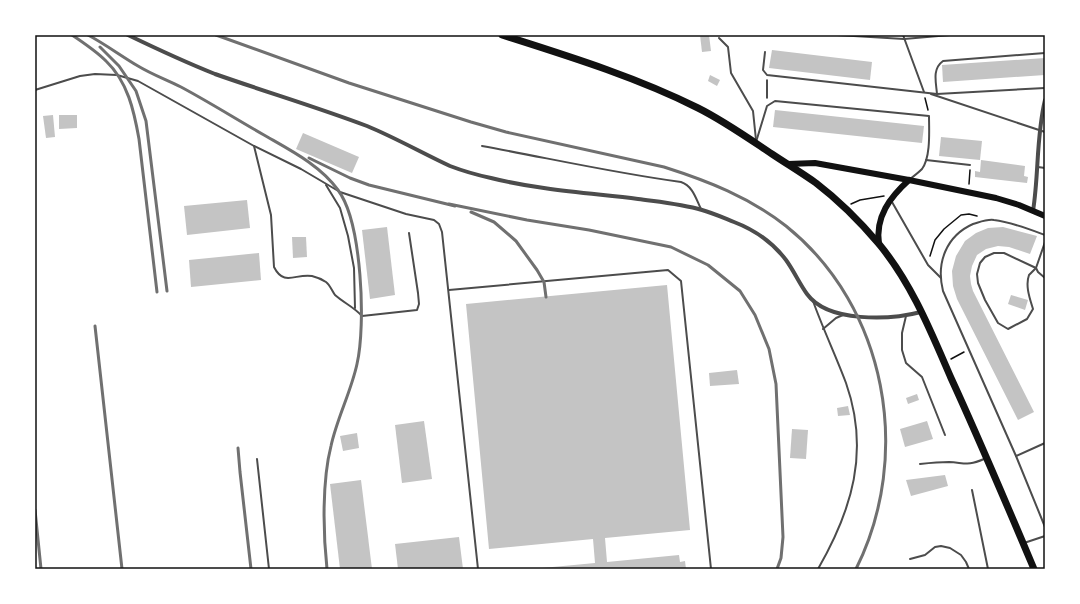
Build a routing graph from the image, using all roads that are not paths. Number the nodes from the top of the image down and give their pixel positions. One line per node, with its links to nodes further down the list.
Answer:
1 (128, 35): 29 (street)
2 (502, 35): 18 (main road)
3 (837, 35): 8 (lane)
4 (903, 35): 8 (lane)
5 (950, 35): 6 (lane)
6 (914, 37): 8 (lane)
7 (719, 38): 18 (lane)
8 (904, 39): 13 (lane)
9 (766, 52): 13 (lane)
10 (1045, 53): 14 (lane)
11 (1045, 88): 14 (lane)
12 (35, 90): 19 (lane)
13 (924, 92): 14 (lane); 16 (lane)
14 (936, 94)
15 (1045, 100): 16 (street)
16 (1040, 131): 17 (lane); 24 (street)
17 (1045, 132)
18 (756, 143): 21 (lane); 22 (main road)
19 (254, 146): 27 (lane); 41 (lane)
20 (482, 146): 29 (lane)
21 (926, 160): 23 (lane); 26 (lane)
22 (788, 164): 26 (main road); 35 (main road)
23 (970, 165)
24 (1037, 167): 25 (lane); 30 (street)
25 (1045, 168)
26 (909, 180): 28 (main road); 30 (main road)
27 (326, 185): 39 (lane); 41 (lane)
28 (892, 197): 35 (main road); 37 (lane)
29 (701, 209): 40 (street)
30 (1034, 211): 31 (main road)
31 (1045, 216)
32 (409, 233): 41 (lane)
33 (1045, 235): 37 (lane)
34 (1045, 242): 36 (lane)
35 (879, 244): 42 (main road)
36 (1036, 268): 36 (lane); 38 (lane)
37 (940, 278): 48 (lane)
38 (1045, 278)
39 (448, 290): 58 (lane); 59 (lane)
40 (812, 300): 43 (street); 45 (lane)
41 (355, 308)
42 (921, 312): 44 (street); 49 (main road)
43 (844, 314): 44 (street); 45 (lane)
44 (906, 316): 46 (lane)
45 (823, 330): 60 (lane)
46 (945, 435)
47 (1045, 443): 48 (lane)
48 (1016, 456): 53 (lane)
49 (987, 458): 51 (lane); 55 (main road)
50 (257, 459): 57 (lane)
51 (920, 464)
52 (972, 490): 62 (lane)
53 (1045, 527)
54 (1045, 536): 55 (lane)
55 (1023, 543): 63 (main road)
56 (910, 560): 61 (lane)
57 (269, 569)
58 (478, 569)
59 (711, 569)
60 (818, 569)
61 (969, 569)
62 (988, 569)
63 (1034, 569)

